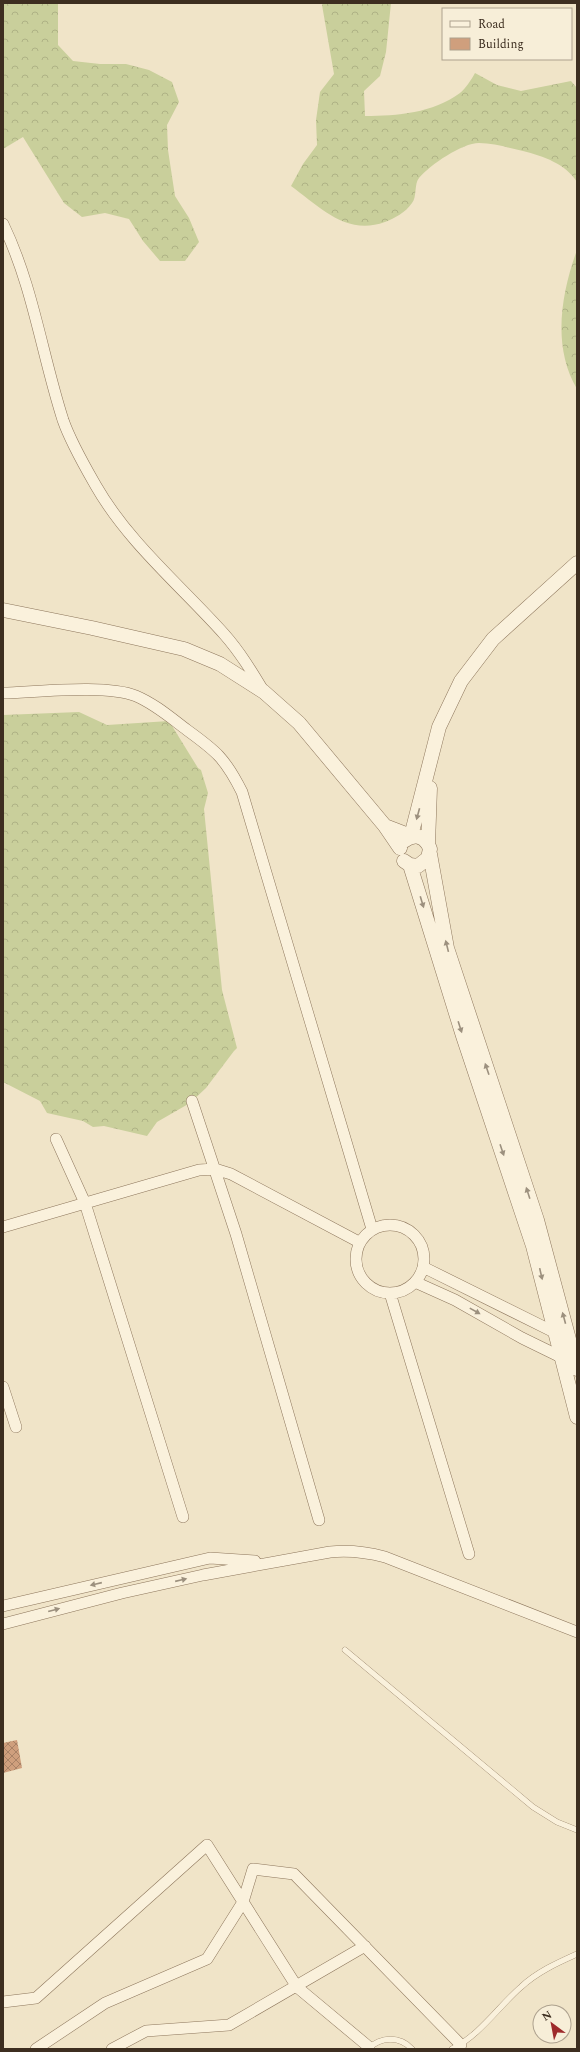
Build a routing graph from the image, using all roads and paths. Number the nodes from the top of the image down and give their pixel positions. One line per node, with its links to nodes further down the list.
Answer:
1 (3, 224): 4 (street)
2 (577, 563): 6 (street)
3 (3, 610): 4 (street)
4 (264, 692): 7 (street)
5 (3, 693): 17 (street)
6 (431, 764): 8 (street, one-way to 8); 10 (street)
7 (385, 826): 8 (street); 9 (street)
8 (412, 836): 9 (street); 10 (street)
9 (400, 848): 11 (street)
10 (429, 849): 11 (street); 25 (street, one-way to 10)
11 (410, 865): 24 (street, one-way to 24)
12 (192, 1101): 14 (street)
13 (56, 1140): 15 (street)
14 (215, 1169): 15 (street); 18 (street); 32 (street)
15 (85, 1204): 16 (street); 31 (street)
16 (3, 1227)
17 (372, 1229): 18 (street); 19 (street)
18 (359, 1242): 22 (street)
19 (423, 1267): 20 (street); 21 (street)
20 (415, 1282): 22 (street); 23 (street)
21 (463, 1286): 23 (street); 24 (street)
22 (390, 1293): 33 (street)
23 (455, 1300): 26 (street, one-way to 26)
24 (554, 1332): 25 (street); 26 (street)
25 (570, 1340): 27 (street)
26 (560, 1357): 27 (street); 29 (street)
27 (576, 1366)
28 (3, 1387): 30 (street)
29 (577, 1417)
30 (16, 1427)
31 (184, 1517)
32 (319, 1520)
33 (468, 1554)
34 (272, 1562): 35 (street); 36 (street, one-way to 34); 41 (street)
35 (119, 1578): 36 (street); 37 (street, one-way to 37)
36 (122, 1593): 39 (street, one-way to 36)
37 (26, 1600): 38 (street); 39 (street)
38 (3, 1606)
39 (30, 1617): 40 (street)
40 (3, 1624)
41 (577, 1632)
42 (345, 1650): 43 (lane)
43 (577, 1830)
44 (243, 1902): 45 (street); 47 (street); 48 (street); 51 (street)
45 (365, 1946): 47 (street); 49 (street)
46 (577, 1954): 49 (lane)
47 (297, 1987): 50 (street); 52 (street)
48 (3, 2002)
49 (456, 2047)
50 (368, 2048): 53 (lane)
51 (36, 2049)
52 (112, 2049)
53 (412, 2049)

